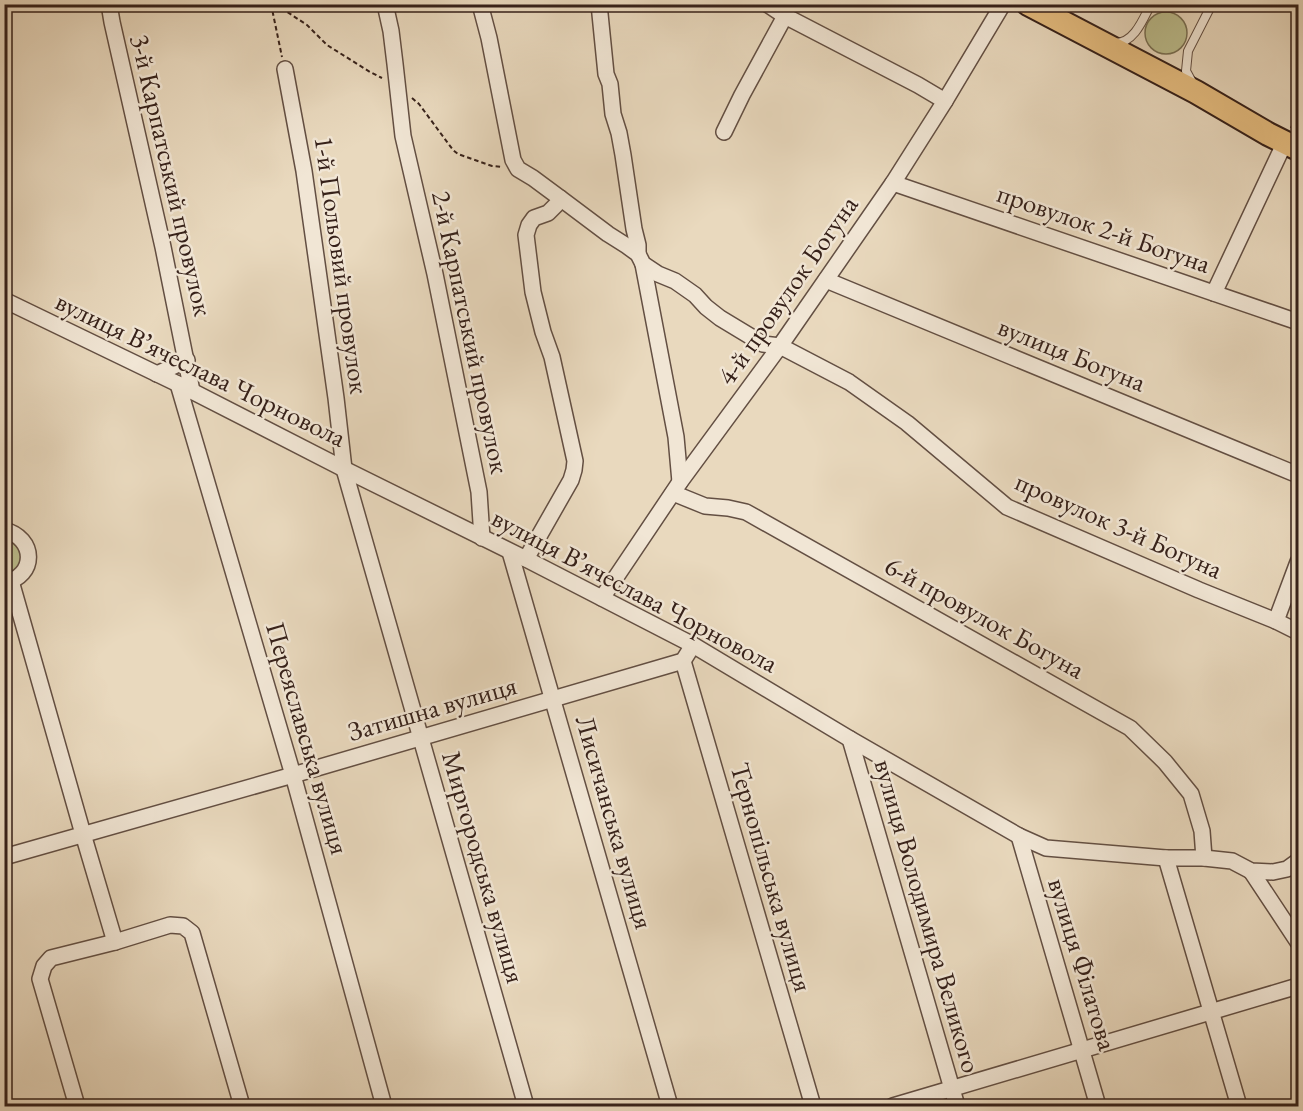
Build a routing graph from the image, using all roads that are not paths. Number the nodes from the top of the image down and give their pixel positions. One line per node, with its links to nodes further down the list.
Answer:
1 (109, 4): 25 (street, 3-й Карпатський провулок)
2 (385, 4): 33 (street, 2-й Карпатський провулок)
3 (480, 4): 18 (street, провулок 3-й Богуна)
4 (599, 4): 19 (street)
5 (767, 4): 10 (street)
6 (1003, 4): 14 (street, 4-й провулок Богуна)
7 (1028, 4): 11 (main road)
8 (1151, 4): 11 (lane)
9 (1212, 4): 13 (lane)
10 (785, 16): 14 (street); 15 (street)
11 (1102, 43): 13 (main road)
12 (285, 69): 29 (street, 1-й Польовий провулок)
13 (1196, 92): 16 (main road)
14 (945, 101): 17 (street, 4-й провулок Богуна)
15 (724, 132)
16 (1292, 146): 21 (street)
17 (893, 183): 20 (street, 4-й провулок Богуна); 21 (street, провулок 2-й Богуна)
18 (560, 198): 19 (street, провулок 3-й Богуна); 35 (street)
19 (641, 259): 24 (street, провулок 3-й Богуна); 31 (street)
20 (826, 280): 24 (street, 4-й провулок Богуна); 30 (street, вулиця Богуна)
21 (1214, 293): 23 (street, провулок 2-й Богуна)
22 (4, 300): 26 (street, вулиця Вʼячеслава Чорновола)
23 (1299, 322)
24 (780, 346): 31 (street, 4-й провулок Богуна); 39 (street, провулок 3-й Богуна)
25 (187, 360): 26 (street); 28 (street, 3-й Карпатський провулок)
26 (157, 374): 27 (street, вулиця Вʼячеслава Чорновола)
27 (177, 384): 28 (street, вулиця Вʼячеслава Чорновола); 46 (street, Переяславська вулиця)
28 (192, 391): 29 (street, вулиця Вʼячеслава Чорновола)
29 (344, 469): 33 (street, вулиця Вʼячеслава Чорновола); 44 (street, Миргородська вулиця)
30 (1299, 475)
31 (676, 487): 38 (street, 4-й провулок Богуна); 51 (street, 6-й провулок Богуна)
32 (4, 530): 37 (street)
33 (482, 538): 34 (street, вулиця Вʼячеслава Чорновола)
34 (510, 552): 35 (street, вулиця Вʼячеслава Чорновола); 43 (street, Лисичанська вулиця)
35 (526, 558): 38 (street, вулиця Вʼячеслава Чорновола)
36 (1299, 562): 39 (street)
37 (8, 582): 47 (street)
38 (602, 598): 41 (street, вулиця Вʼячеслава Чорновола)
39 (1276, 621): 40 (street, провулок 3-й Богуна)
40 (1299, 632)
41 (693, 645): 42 (street); 45 (street, вулиця Вʼячеслава Чорновола)
42 (683, 661): 43 (street, Затишна вулиця); 65 (street, Тернопільська вулиця)
43 (552, 699): 44 (street, Затишна вулиця); 64 (street, Лисичанська вулиця)
44 (420, 738): 46 (street, Затишна вулиця); 63 (street, Миргородська вулиця)
45 (850, 739): 48 (street, вулиця Вʼячеслава Чорновола); 59 (street, вулиця Володимира Великого)
46 (293, 775): 47 (street, Затишна вулиця); 62 (street, Переяславська вулиця)
47 (83, 834): 49 (street, Затишна вулиця); 54 (street)
48 (1019, 836): 50 (street, вулиця Вʼячеслава Чорновола); 58 (street, вулиця Філатова)
49 (4, 857)
50 (1166, 858): 51 (street, вулиця Вʼячеслава Чорновола); 57 (street)
51 (1204, 858): 53 (street, вулиця Вʼячеслава Чорновола)
52 (1299, 861): 53 (street)
53 (1251, 871): 55 (street)
54 (116, 942): 60 (street); 61 (street)
55 (1299, 942)
56 (1299, 986): 57 (street)
57 (1211, 1012): 58 (street); 69 (street)
58 (1083, 1050): 59 (street); 68 (street, вулиця Філатова)
59 (952, 1089): 66 (street); 67 (street, вулиця Володимира Великого)
60 (77, 1107)
61 (242, 1107)
62 (384, 1107)
63 (526, 1107)
64 (670, 1107)
65 (813, 1107)
66 (893, 1107)
67 (957, 1107)
68 (1098, 1107)
69 (1239, 1107)

